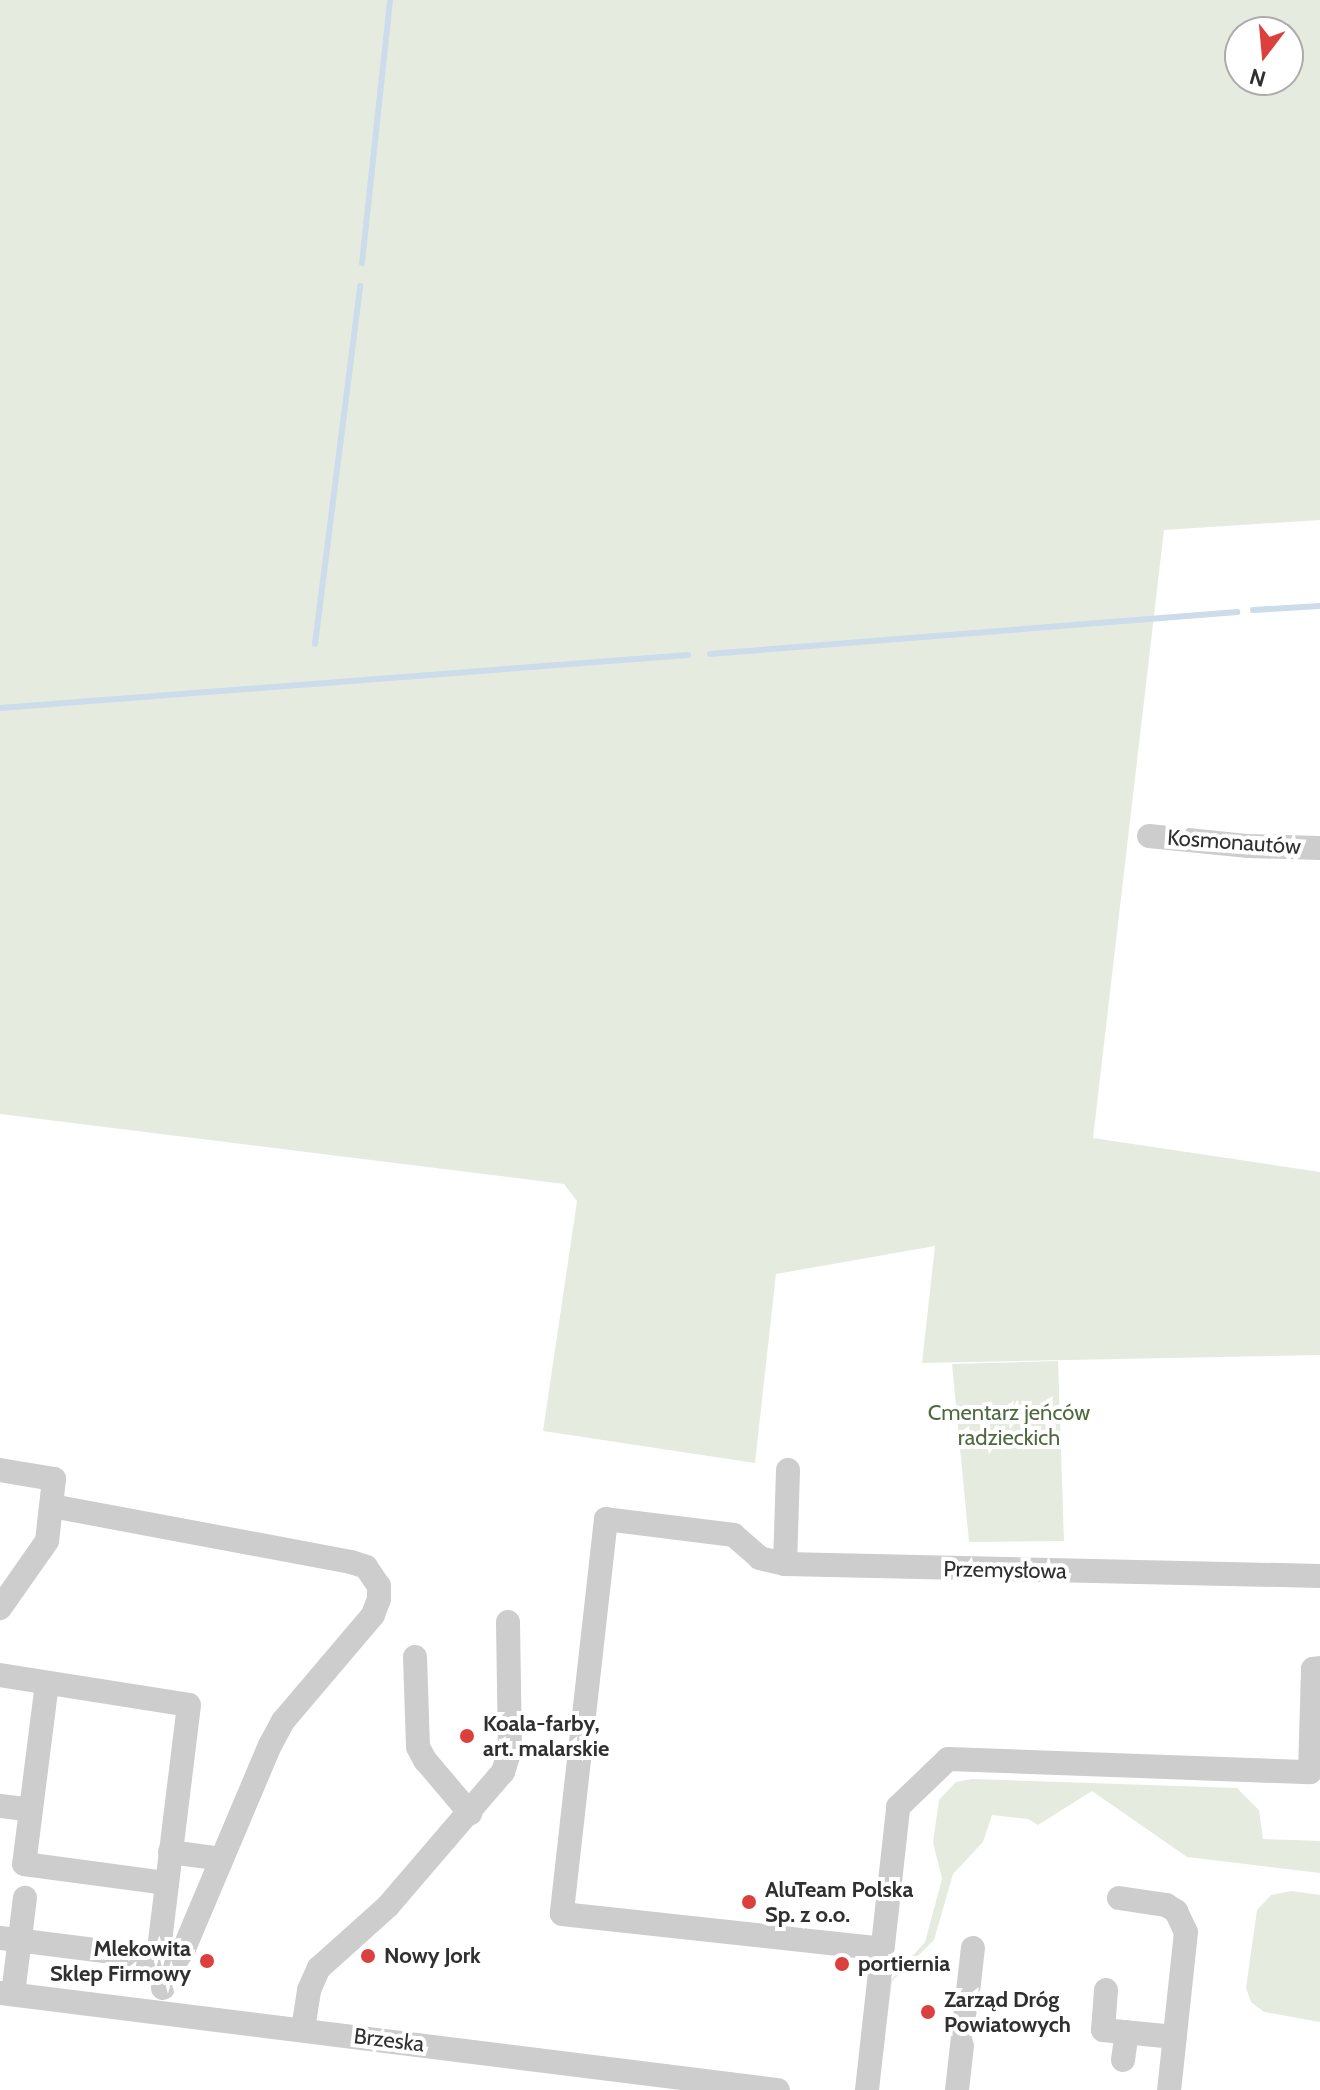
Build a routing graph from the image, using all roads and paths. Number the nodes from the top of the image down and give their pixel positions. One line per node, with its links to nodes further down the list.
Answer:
1 (1149, 836): 2 (street, Kosmonautów)
2 (1320, 848)
3 (0, 1470): 5 (street)
4 (788, 1470): 6 (street)
5 (52, 1506): 8 (street); 18 (street)
6 (785, 1564): 7 (street, Przemysłowa); 24 (street)
7 (1320, 1576)
8 (0, 1608)
9 (508, 1622): 16 (street)
10 (415, 1657): 16 (street)
11 (1320, 1668): 24 (street)
12 (0, 1675): 13 (street)
13 (47, 1683): 15 (street); 17 (street)
14 (0, 1806): 15 (street)
15 (31, 1810): 19 (street)
16 (470, 1813): 29 (street)
17 (170, 1852): 18 (street); 19 (street)
18 (222, 1859): 25 (street)
19 (167, 1883): 25 (street)
20 (25, 1898): 22 (street)
21 (1119, 1898): 31 (street)
22 (10, 1939): 25 (street); 27 (street)
23 (973, 1948): 35 (street)
24 (882, 1949): 34 (street)
25 (161, 1968): 28 (street)
26 (1106, 1990): 30 (street)
27 (6, 1994): 28 (street, Brzeska)
28 (159, 2012): 29 (street, Brzeska)
29 (303, 2029): 33 (street, Brzeska)
30 (1127, 2032): 31 (street); 32 (street)
31 (1175, 2037): 36 (street)
32 (1123, 2060)
33 (778, 2090)
34 (867, 2090)
35 (957, 2090)
36 (1169, 2090)

